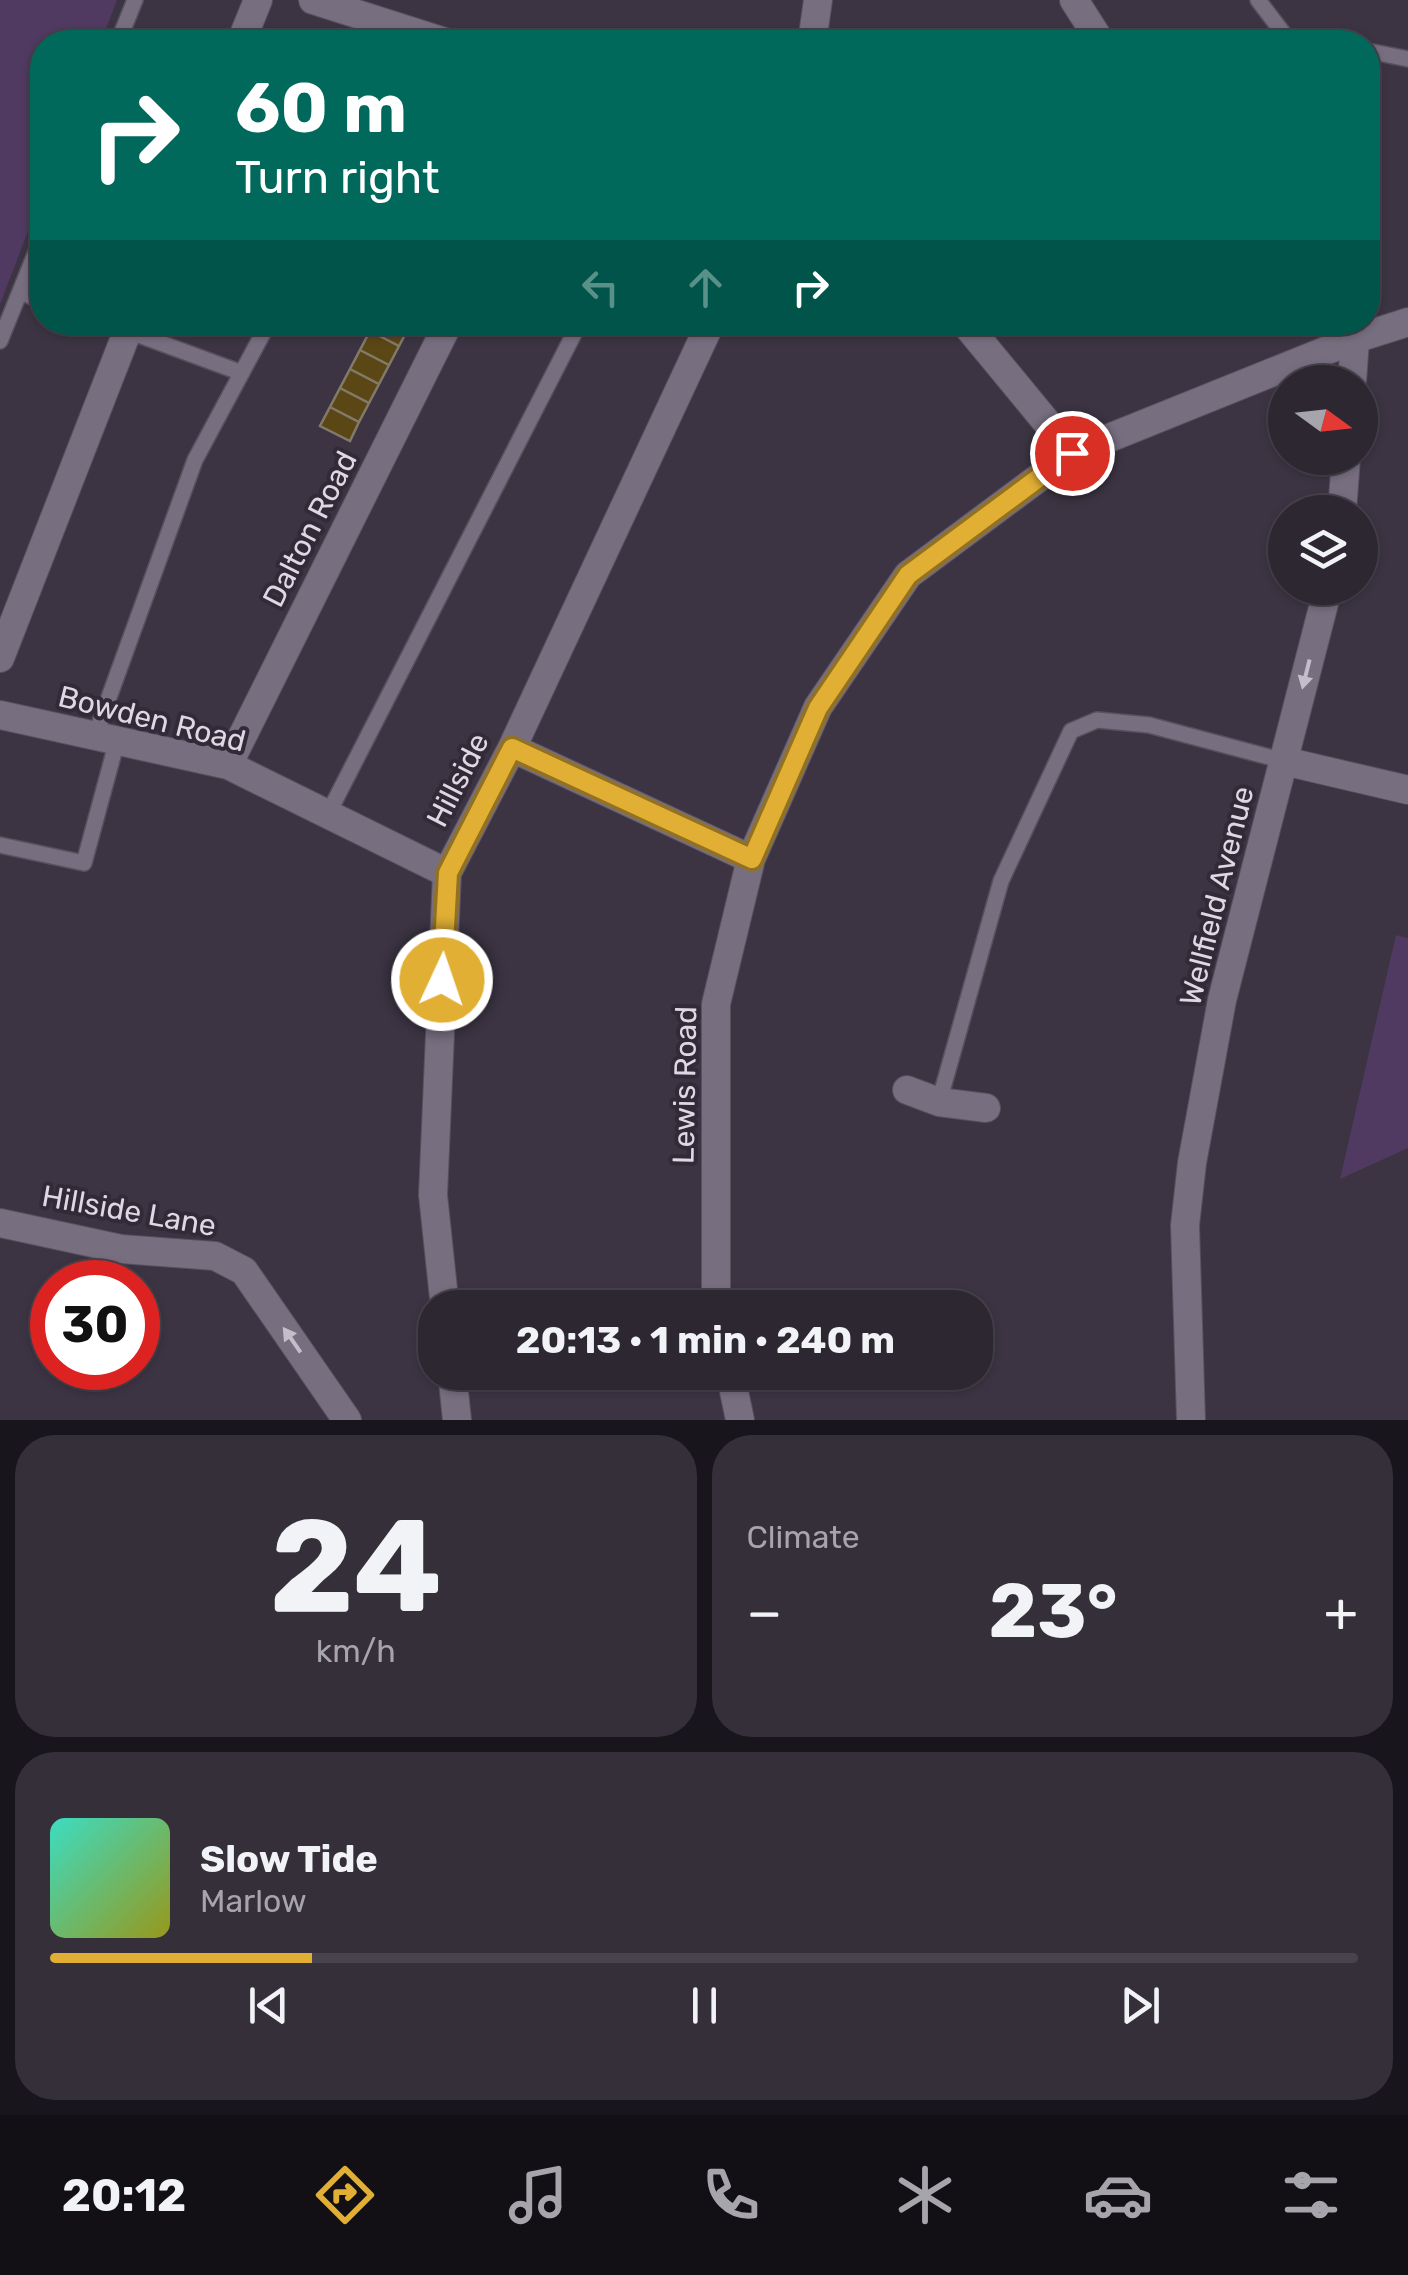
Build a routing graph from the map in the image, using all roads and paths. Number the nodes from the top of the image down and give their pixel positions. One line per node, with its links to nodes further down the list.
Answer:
1 (135, 0): 7 (lane)
2 (258, 0): 8 (street)
3 (313, 0): 9 (street)
4 (818, 0): 10 (street)
5 (1074, 0): 11 (street)
6 (1258, 0): 12 (lane)
7 (123, 30)
8 (247, 30)
9 (397, 30)
10 (814, 30)
11 (1093, 30)
12 (1281, 30)
13 (1380, 53): 14 (lane)
14 (1408, 59)
15 (30, 268): 16 (lane)
16 (21, 292): 17 (lane); 29 (lane)
17 (30, 296)
18 (1408, 322): 19 (street, Lewis Road)
19 (1380, 326)
20 (127, 335): 34 (street)
21 (149, 335): 31 (lane)
22 (262, 335): 31 (lane)
23 (443, 335): 39 (street, Dalton Road)
24 (573, 335): 41 (lane)
25 (706, 335): 37 (street, Hillside)
26 (975, 335): 32 (street)
27 (1343, 335): 32 (street, Lewis Road)
28 (1352, 335): 30 (street)
29 (0, 340)
30 (1352, 365)
31 (242, 373): 36 (lane)
32 (1072, 453): 43 (street, Lewis Road)
33 (1324, 605): 38 (street, one-way to 38)
34 (0, 658)
35 (0, 716): 36 (street, Bowden Road)
36 (106, 739): 39 (street, Bowden Road); 42 (lane)
37 (512, 748): 43 (street); 44 (street, Hillside)
38 (1284, 761): 40 (street); 46 (lane, Wellfield Avenue); 56 (street, Wellfield Avenue)
39 (228, 765): 41 (street, Bowden Road)
40 (1408, 790)
41 (328, 814): 44 (street, Bowden Road)
42 (0, 845)
43 (752, 859): 50 (street, Lewis Road)
44 (448, 873): 49 (street, Hillside)
45 (907, 1090): 46 (street)
46 (939, 1102): 47 (street)
47 (986, 1108)
48 (0, 1224): 53 (street, Hillside Lane, one-way to 48)
49 (443, 1290)
50 (716, 1290)
51 (454, 1390): 54 (street)
52 (734, 1390): 55 (street)
53 (348, 1420)
54 (457, 1420)
55 (740, 1420)
56 (1191, 1420)

